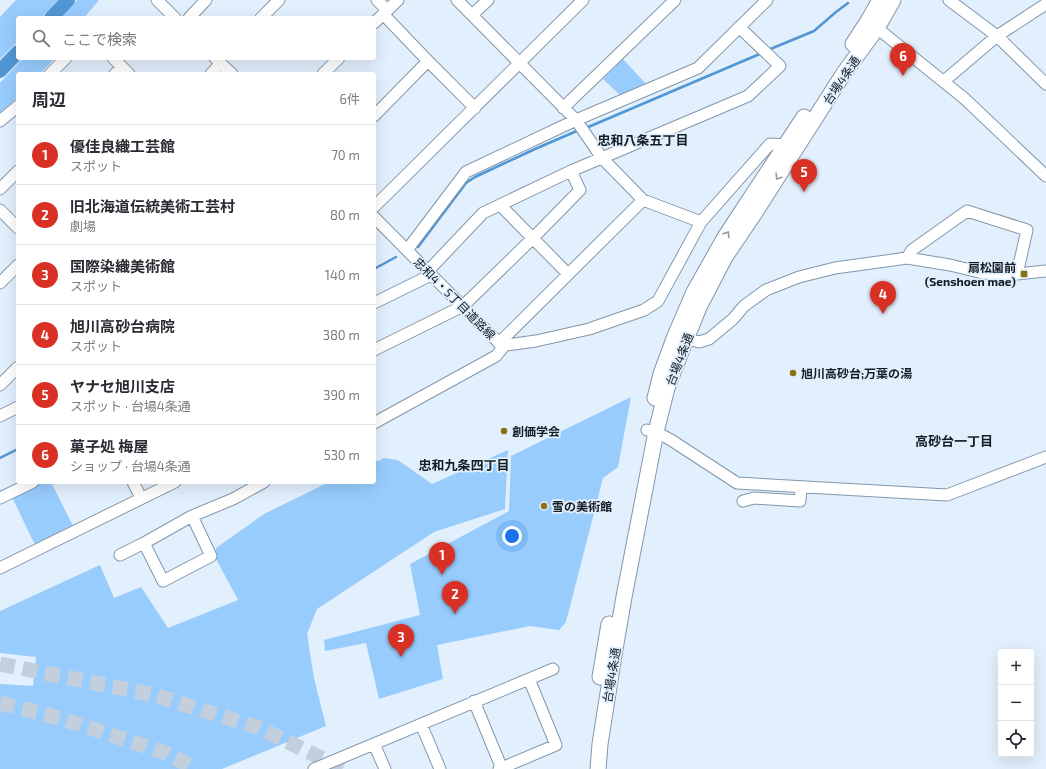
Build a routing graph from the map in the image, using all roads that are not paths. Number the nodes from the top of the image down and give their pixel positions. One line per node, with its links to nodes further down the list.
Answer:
1 (157, 0): 17 (street)
2 (206, 0): 18 (street)
3 (279, 0): 19 (street)
4 (377, 0): 15 (street)
5 (398, 0): 15 (street)
6 (457, 0): 16 (street)
7 (488, 0): 16 (street)
8 (583, 0): 29 (street)
9 (675, 0): 39 (street)
10 (880, 0): 21 (highway, 台場4条通)
11 (893, 0): 21 (highway, 台場4条通)
12 (949, 0): 23 (street)
13 (765, 1): 22 (street)
14 (1046, 4): 23 (street)
15 (385, 12): 20 (street); 28 (street)
16 (472, 15): 29 (street)
17 (173, 16)
18 (191, 16)
19 (263, 16)
20 (376, 21)
21 (872, 25): 35 (street); 43 (highway, 台場4条通)
22 (739, 27): 42 (street); 44 (street)
23 (996, 36): 35 (street); 36 (street)
24 (64, 60): 30 (street)
25 (114, 60): 31 (street)
26 (219, 60): 32 (street); 33 (street)
27 (337, 60): 34 (street)
28 (428, 61): 38 (street); 40 (street)
29 (520, 63): 38 (street); 39 (street)
30 (52, 72)
31 (122, 72)
32 (212, 72)
33 (230, 72)
34 (325, 72)
35 (944, 81): 46 (street)
36 (1045, 82)
37 (16, 108): 41 (street)
38 (475, 108): 50 (street)
39 (563, 108): 42 (street)
40 (376, 114)
41 (0, 121)
42 (580, 127): 44 (street); 57 (street)
43 (791, 147): 54 (street, 忠和4・5丁目道路線); 67 (highway, 台場4条通)
44 (602, 158): 45 (street); 49 (street)
45 (571, 171): 51 (street); 56 (street)
46 (1044, 171)
47 (16, 173): 48 (street)
48 (0, 188)
49 (643, 200): 54 (street); 62 (street)
50 (376, 205)
51 (500, 205): 56 (street); 61 (street)
52 (0, 210): 55 (street)
53 (376, 219): 57 (street, 忠和4・5丁目道路線)
54 (701, 222): 68 (street, 忠和4・5丁目道路線)
55 (16, 226)
56 (533, 238): 62 (street); 66 (street)
57 (407, 250): 61 (street, 忠和4・5丁目道路線)
58 (907, 258): 63 (street); 63 (street); 67 (street)
59 (16, 268): 64 (street)
60 (1046, 271): 63 (street)
61 (429, 273): 65 (street); 66 (street, 忠和4・5丁目道路線)
62 (568, 274): 68 (street)
63 (1017, 274)
64 (0, 283)
65 (376, 301)
66 (463, 306): 68 (street, 忠和4・5丁目道路線); 69 (street)
67 (681, 338): 75 (highway, 台場4条通)
68 (502, 344): 74 (street)
69 (376, 349)
70 (16, 369): 71 (street)
71 (0, 385)
72 (16, 408): 73 (street)
73 (0, 416)
74 (376, 422)
75 (652, 431): 81 (street); 98 (highway, 台場4条通); 99 (highway, 台場4条通)
76 (1046, 457): 81 (street)
77 (29, 484): 82 (street)
78 (135, 484): 83 (street)
79 (171, 484): 83 (street)
80 (260, 484): 85 (street)
81 (801, 487): 84 (street)
82 (0, 498)
83 (142, 498): 88 (street)
84 (743, 501)
85 (192, 516): 86 (street); 86 (street)
86 (144, 543): 87 (street)
87 (120, 555)
88 (0, 568)
89 (553, 669): 90 (street)
90 (529, 679): 91 (street); 97 (street)
91 (474, 701): 92 (street); 97 (street)
92 (421, 724): 93 (street); 96 (street)
93 (374, 744): 94 (street); 95 (street)
94 (321, 768)
95 (385, 769)
96 (440, 769)
97 (501, 769)
98 (588, 769)
99 (598, 769)

